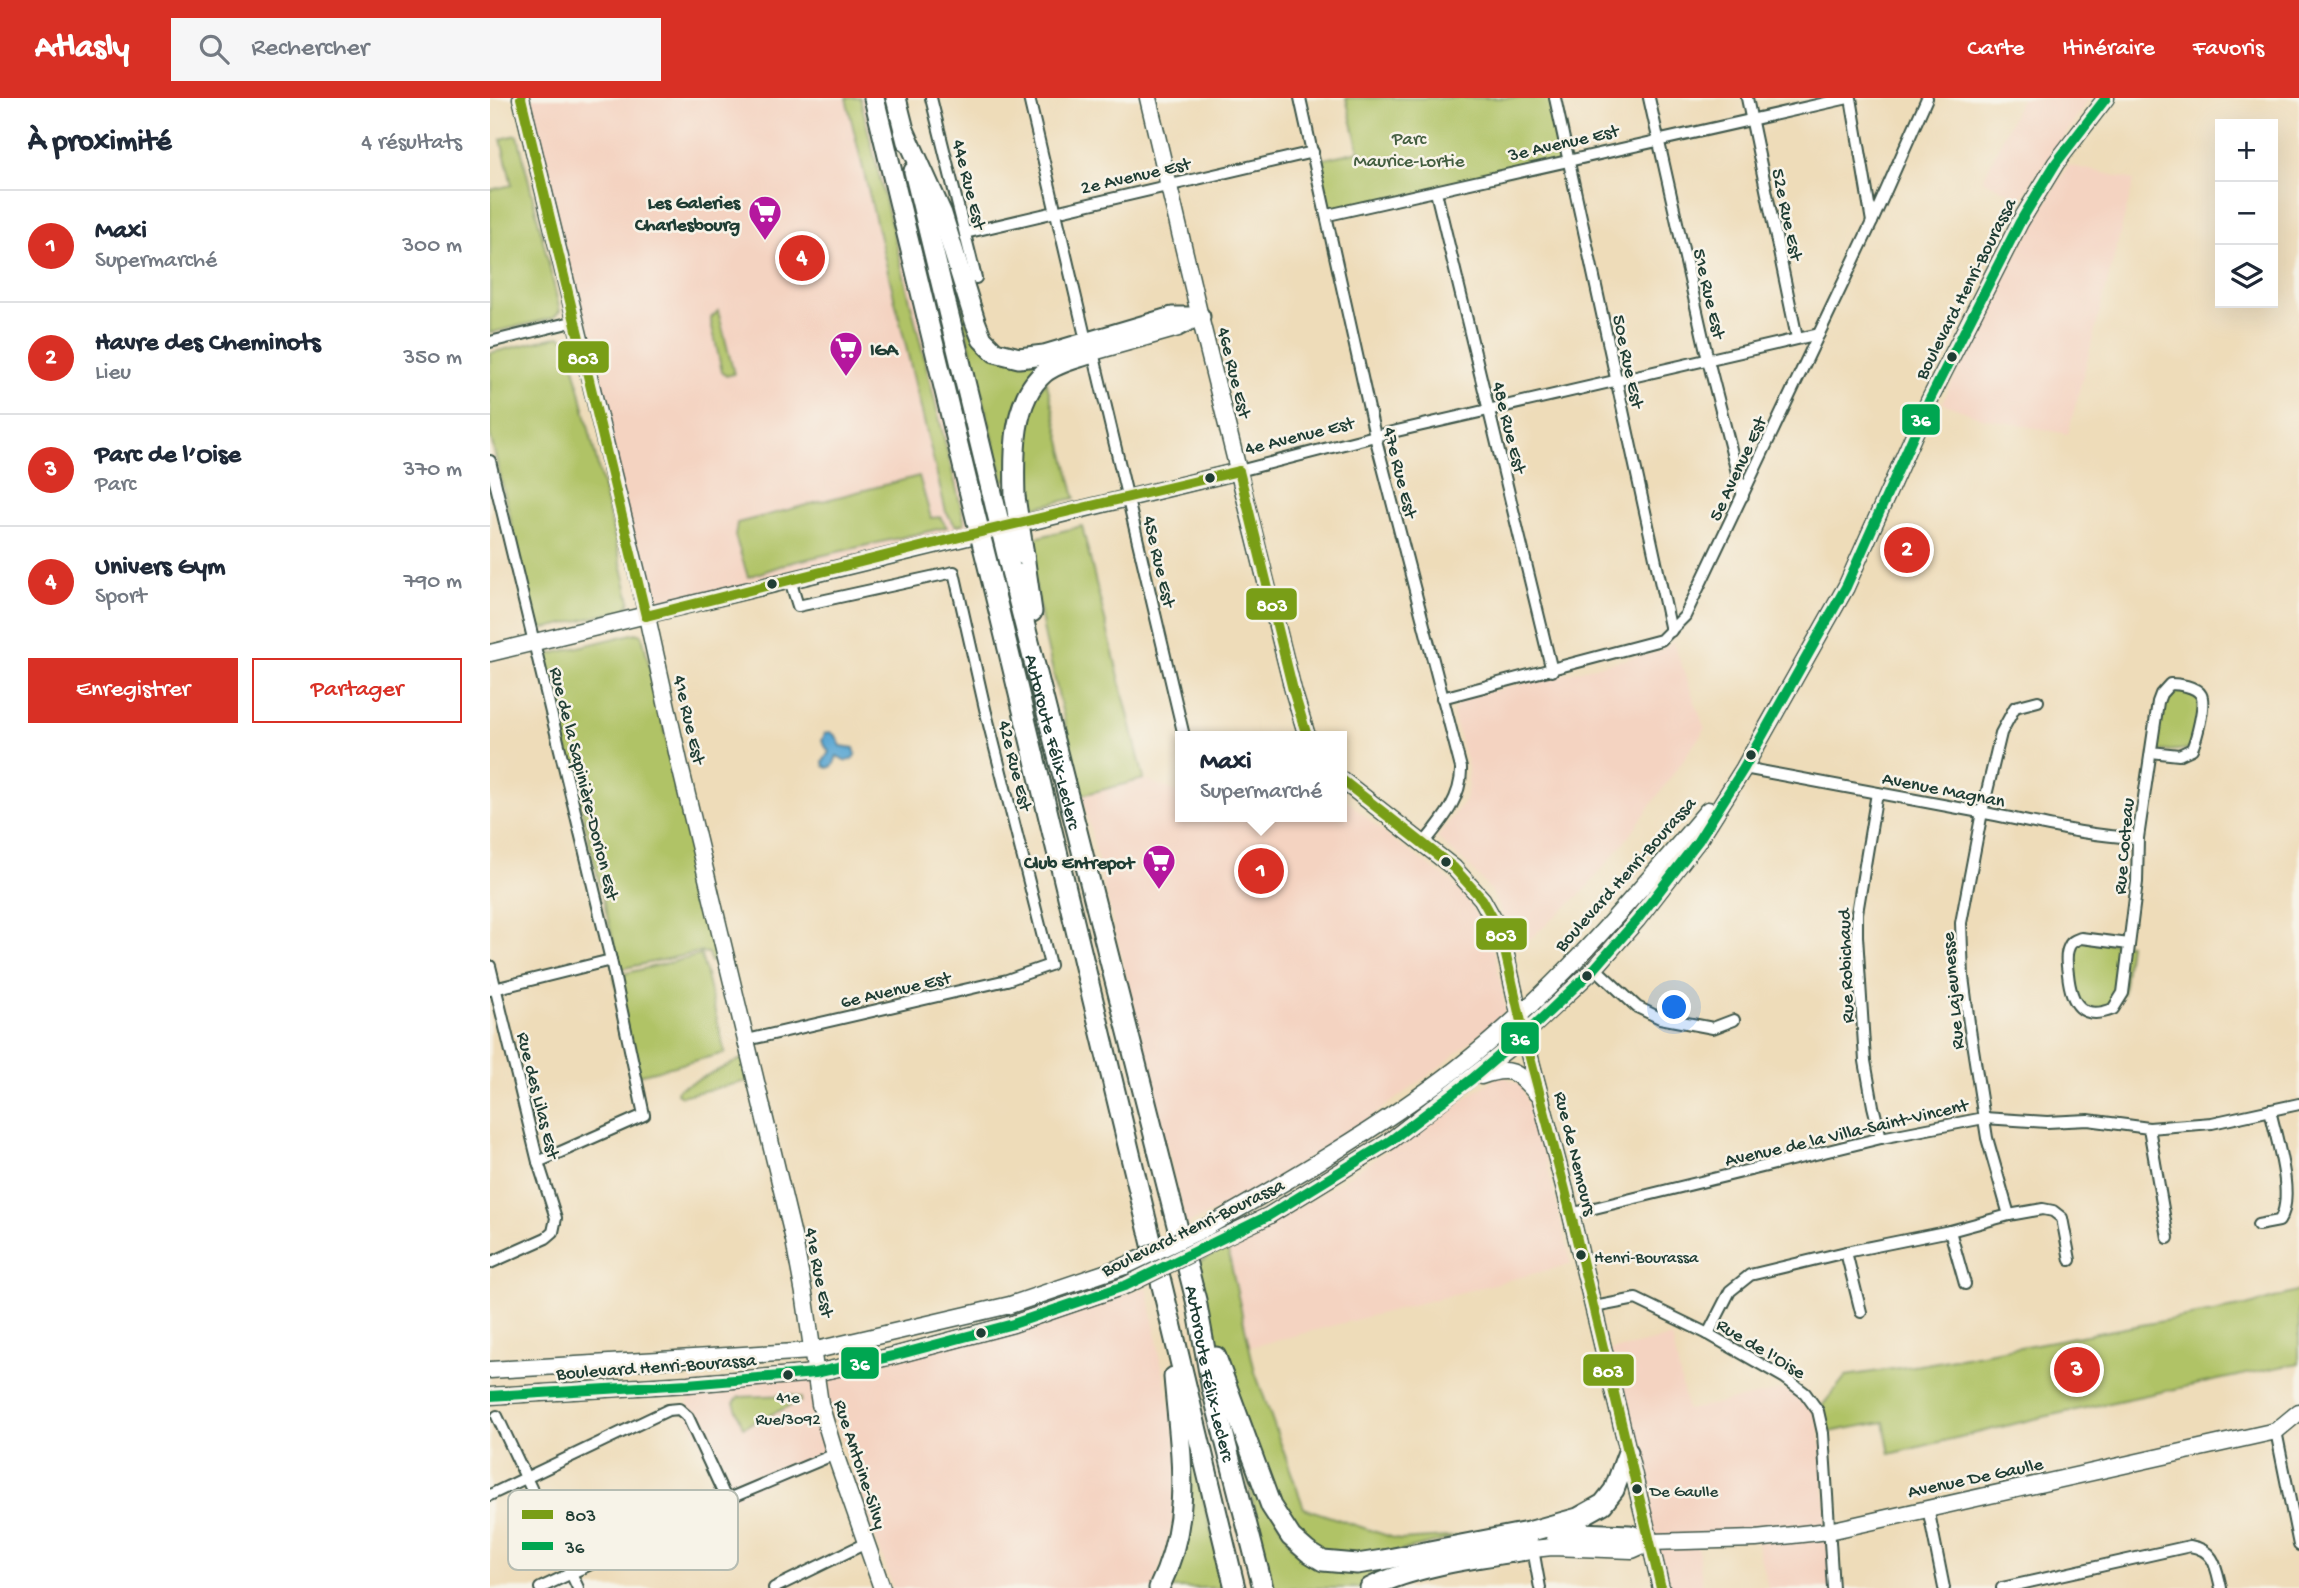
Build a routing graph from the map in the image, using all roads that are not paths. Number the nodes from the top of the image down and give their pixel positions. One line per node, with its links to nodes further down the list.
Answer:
1 (521, 98): 29 (street, 41e Rue Est)
2 (864, 98): 25 (highway)
3 (874, 98): 25 (highway, Autoroute Félix-Leclerc)
4 (896, 98): 16 (highway, Autoroute Félix-Leclerc)
5 (931, 98): 26 (street, 44e Rue Est)
6 (1029, 98): 22 (street)
7 (1148, 98): 20 (street, 46e Rue Est)
8 (1300, 98): 18 (street, 47e Rue Est)
9 (1555, 98): 19 (street, 50e Rue Est)
10 (1649, 98): 17 (street, 51e Rue Est)
11 (1748, 98): 15 (street, 52e Rue Est)
12 (1849, 98): 15 (street, 3e Avenue Est); 24 (street)
13 (1927, 98): 24 (street, 5e Avenue Est)
14 (2106, 98): 55 (street, Boulevard Henri-Bourassa)
15 (1752, 120): 17 (street, 3e Avenue Est); 32 (street, 52e Rue Est)
16 (904, 130): 28 (highway); 43 (highway, Autoroute Félix-Leclerc, bridge)
17 (1658, 142): 19 (street, 3e Avenue Est); 35 (street, 51e Rue Est)
18 (1313, 152): 20 (street, 2e Avenue Est); 23 (street, 47e Rue Est)
19 (1569, 161): 21 (street, 3e Avenue Est); 36 (street, 50e Rue Est)
20 (1170, 183): 22 (street, 2e Avenue Est); 28 (street, 46e Rue Est)
21 (1436, 192): 23 (street, 3e Avenue Est); 37 (street, 48e Rue Est)
22 (1055, 211): 26 (street, 2e Avenue Est); 30 (street)
23 (1328, 215): 38 (street, 47e Rue Est)
24 (1872, 222): 31 (street, 5e Avenue Est)
25 (907, 233): 92 (highway, Autoroute Félix-Leclerc, bridge)
26 (965, 233): 27 (street, 44e Rue Est)
27 (976, 278)
28 (1200, 317): 34 (street); 40 (street, 46e Rue Est)
29 (576, 321): 33 (street); 45 (street, 41e Rue Est)
30 (1084, 332)
31 (1819, 334): 32 (street, 4e Avenue Est); 41 (street, 5e Avenue Est)
32 (1797, 338): 35 (street, 4e Avenue Est)
33 (490, 342)
34 (1093, 352): 42 (street, 45e Rue Est); 43 (highway, bridge)
35 (1708, 360): 36 (street, 4e Avenue Est); 41 (street, 51e Rue Est)
36 (1617, 380): 37 (street, 4e Avenue Est); 46 (street, 50e Rue Est)
37 (1489, 410): 38 (street, 4e Avenue Est); 49 (street, 48e Rue Est)
38 (1375, 436): 40 (street, 4e Avenue Est); 50 (street, 47e Rue Est)
39 (490, 461): 47 (street, Rue de la Sapinière-Dorion Est)
40 (1239, 471): 42 (street, 4e Avenue Est); 53 (street, 46e Rue Est)
41 (1743, 496): 46 (street, 5e Avenue Est)
42 (1128, 498): 44 (street, 4e Avenue Est); 52 (street, 45e Rue Est)
43 (1017, 561): 89 (highway, Autoroute Félix-Leclerc)
44 (790, 580): 45 (street, 4e Avenue Est); 63 (street, 42e Rue Est)
45 (646, 616): 47 (street, 4e Avenue Est); 70 (street, 41e Rue Est)
46 (1671, 631): 49 (street, 5e Avenue Est)
47 (535, 643): 48 (street, 4e Avenue Est); 62 (street, Rue de la Sapinière-Dorion Est)
48 (490, 653)
49 (1552, 671): 50 (street, 5e Avenue Est)
50 (1442, 698): 60 (street, 47e Rue Est)
51 (2038, 701): 58 (street, Rue Lajeunesse)
52 (1183, 731)
53 (1305, 731)
54 (2151, 751): 54 (street, Rue Cocteau); 59 (street, Rue Cocteau)
55 (1744, 768): 57 (street, Avenue Magnan); 65 (street, Boulevard Henri-Bourassa); 67 (street, Boulevard Henri-Bourassa)
56 (1347, 784): 60 (street)
57 (1877, 793): 58 (street, Avenue Magnan); 77 (street, Rue Robichaud)
58 (1982, 812): 59 (street, Avenue Magnan); 75 (street, Rue Lajeunesse)
59 (2138, 838): 61 (street, Rue Cocteau)
60 (1423, 843): 67 (street)
61 (2129, 944): 61 (street, Rue Cocteau)
62 (611, 960): 66 (street); 78 (street, Rue de la Sapinière-Dorion Est)
63 (1050, 965): 70 (street, 6e Avenue Est)
64 (490, 966): 66 (street, Rue des Lilas Est)
65 (1595, 968): 68 (street); 69 (street, Boulevard Henri-Bourassa)
66 (493, 990): 78 (street, Rue des Lilas Est)
67 (1520, 1014): 69 (street, Rue de Nemours); 83 (street, Boulevard Henri-Bourassa)
68 (1734, 1020)
69 (1524, 1035): 71 (street, Boulevard Henri-Bourassa); 72 (street, Rue de Nemours)
70 (747, 1040): 94 (street, 41e Rue Est)
71 (1472, 1079): 72 (street); 83 (street, Boulevard Henri-Bourassa)
72 (1541, 1096): 79 (street, Rue de Nemours)
73 (2299, 1104): 74 (street, Avenue de la Villa-Saint-Vincent)
74 (2270, 1110): 76 (street, Avenue de la Villa-Saint-Vincent); 81 (street)
75 (1984, 1118): 76 (street, Avenue de la Villa-Saint-Vincent); 77 (street, Avenue de la Villa-Saint-Vincent); 80 (street, Rue Lajeunesse)
76 (2149, 1128): 84 (street)
77 (1881, 1138): 79 (street, Avenue de la Villa-Saint-Vincent)
78 (538, 1162): 87 (street, Rue des Lilas Est)
79 (1570, 1214): 90 (street, Rue de Nemours)
80 (2009, 1215): 82 (street); 86 (street)
81 (2258, 1225)
82 (1950, 1231): 85 (street); 88 (street)
83 (1207, 1236): 94 (street, Boulevard Henri-Bourassa, bridge); 96 (street, Boulevard Henri-Bourassa, bridge)
84 (2168, 1238)
85 (1846, 1252): 91 (street); 93 (street)
86 (2070, 1261)
87 (490, 1263)
88 (1965, 1284)
89 (1196, 1300): 111 (highway); 124 (highway, Autoroute Félix-Leclerc)
90 (1594, 1307): 93 (street, Rue de l'Oise); 101 (street, Rue de Nemours)
91 (1861, 1312)
92 (1169, 1316): 122 (highway); 123 (highway, Autoroute Félix-Leclerc)
93 (1708, 1334): 110 (street, Rue de l'Oise)
94 (813, 1350): 95 (street, Boulevard Henri-Bourassa); 96 (street, Rue Antoine-Silvy)
95 (490, 1370)
96 (815, 1374): 97 (street, Boulevard Henri-Bourassa); 102 (street, Rue Antoine-Silvy)
97 (490, 1396)
98 (2299, 1412): 100 (street, Avenue De Gaulle)
99 (497, 1416): 103 (street)
100 (2276, 1432): 108 (street); 109 (street, Avenue De Gaulle)
101 (1628, 1452): 111 (highway); 112 (street, Rue de Nemours)
102 (835, 1454): 107 (street); 113 (street, Rue Antoine-Silvy)
103 (527, 1477): 104 (street); 105 (street); 106 (street)
104 (533, 1490)
105 (721, 1490)
106 (490, 1495)
107 (738, 1496)
108 (2295, 1501): 114 (street)
109 (1928, 1508): 110 (street, Avenue De Gaulle); 129 (street)
110 (1829, 1531): 112 (street, Avenue De Gaulle); 128 (street, Rue de l'Oise)
111 (1531, 1541): 112 (highway); 125 (highway); 126 (street)
112 (1650, 1542): 127 (street, Rue de Nemours)
113 (866, 1544): 120 (street); 121 (street, Rue Antoine-Silvy)
114 (2299, 1545)
115 (571, 1570): 117 (street)
116 (578, 1570): 117 (street)
117 (572, 1573): 118 (street); 119 (street)
118 (541, 1588)
119 (579, 1588)
120 (774, 1588)
121 (882, 1588)
122 (1159, 1588)
123 (1235, 1588)
124 (1263, 1588)
125 (1370, 1588)
126 (1540, 1588)
127 (1661, 1588)
128 (1833, 1588)
129 (1944, 1588)
130 (2002, 1588): 131 (street)
131 (2221, 1588)

